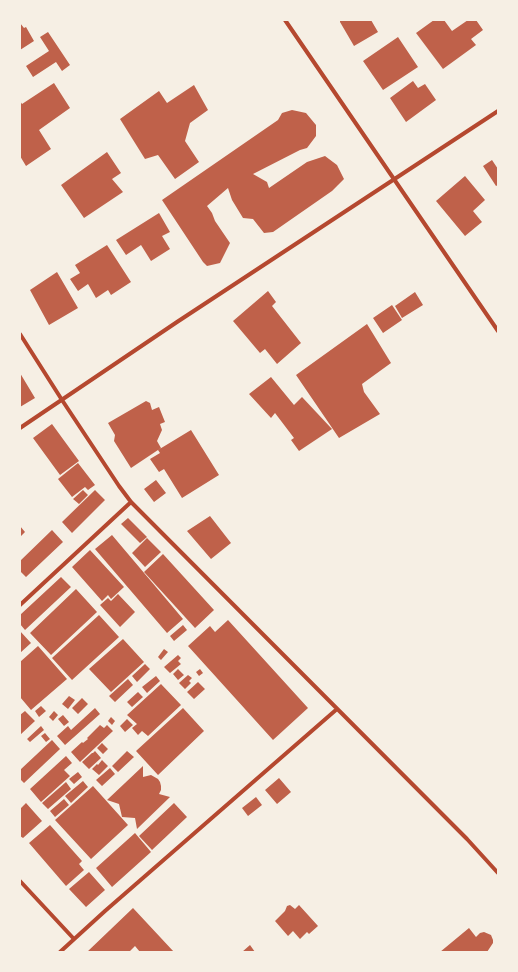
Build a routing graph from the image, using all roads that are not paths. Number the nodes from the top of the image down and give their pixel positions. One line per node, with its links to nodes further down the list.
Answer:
1 (285, 20): 3 (street)
2 (498, 111): 3 (street)
3 (394, 179): 4 (street); 6 (street)
4 (498, 331)
5 (20, 334): 6 (street)
6 (62, 400): 7 (street); 8 (street)
7 (20, 428)
8 (131, 502): 9 (street); 10 (street)
9 (20, 605)
10 (337, 709): 11 (street); 13 (street)
11 (498, 873)
12 (20, 881): 13 (street)
13 (74, 939): 14 (street)
14 (60, 952)

